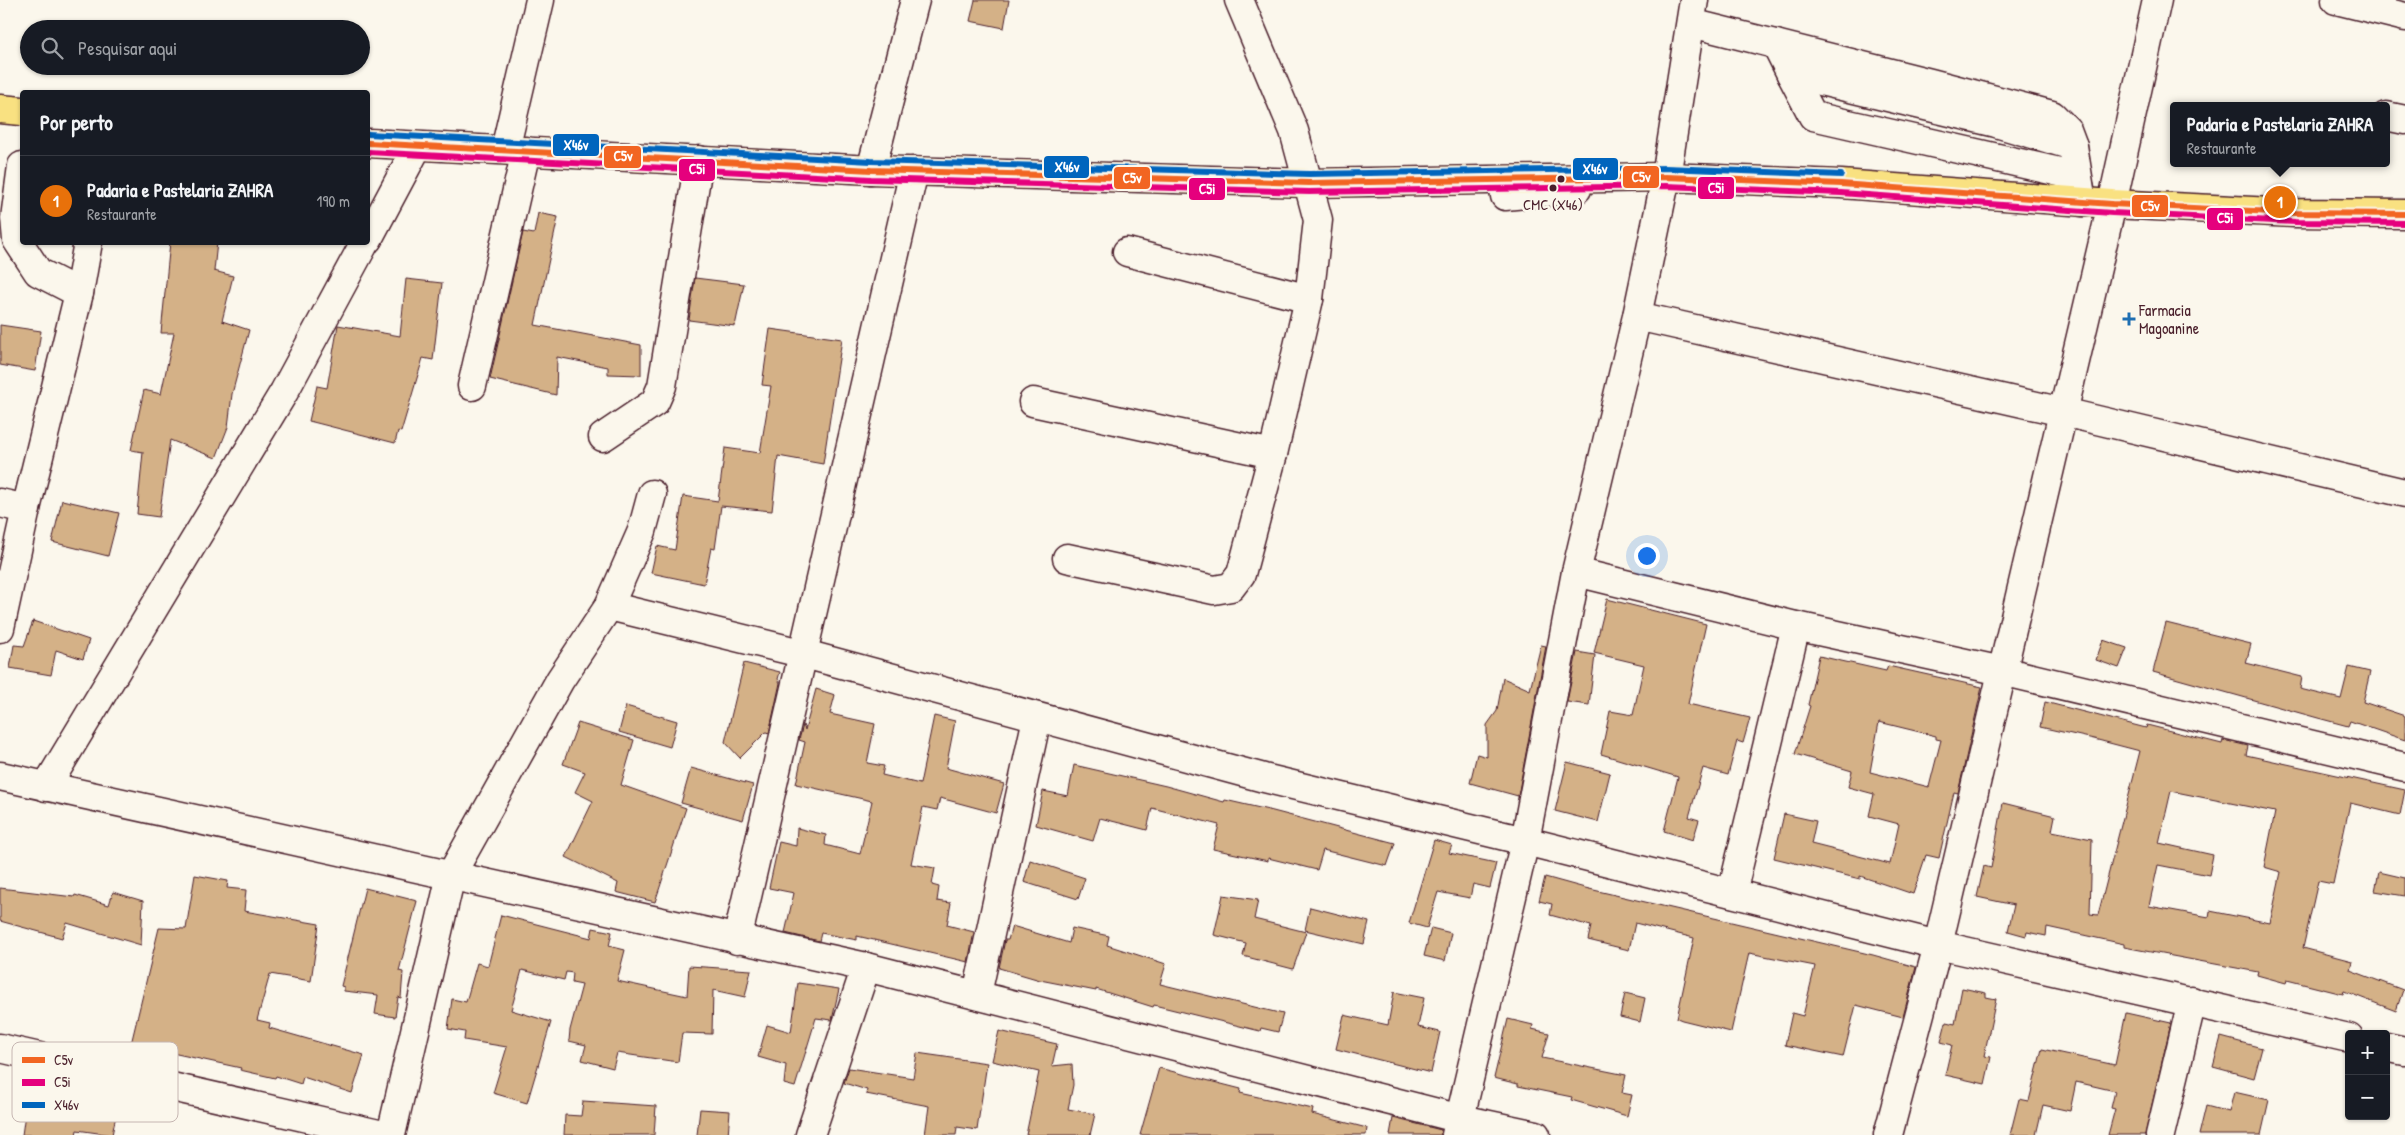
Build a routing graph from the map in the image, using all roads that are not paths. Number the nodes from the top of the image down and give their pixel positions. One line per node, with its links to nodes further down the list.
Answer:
1 (540, 0): 17 (street)
2 (914, 0): 19 (street)
3 (1239, 0): 23 (street)
4 (2157, 0): 25 (street)
5 (2336, 0): 7 (street)
6 (1693, 12): 8 (street); 21 (street)
7 (2405, 17)
8 (1776, 44): 9 (street); 15 (street)
9 (1791, 74): 15 (street); 24 (street)
10 (0, 109): 11 (main road)
11 (20, 111)
12 (2390, 117): 13 (street)
13 (2405, 120)
14 (370, 142): 16 (main road)
15 (2073, 146): 24 (street)
16 (417, 147): 17 (main road); 27 (street)
17 (515, 150): 18 (main road); 36 (street)
18 (699, 160): 19 (main road); 39 (street)
19 (871, 170): 20 (main road)
20 (914, 171): 23 (main road); 50 (street)
21 (1666, 177): 23 (main road); 24 (main road); 35 (street)
22 (20, 181): 29 (street)
23 (1309, 183): 34 (street)
24 (2080, 189): 25 (main road)
25 (2112, 204): 26 (main road); 38 (street)
26 (2405, 214)
27 (370, 235)
28 (20, 245): 33 (street)
29 (20, 245)
30 (87, 245): 33 (street)
31 (363, 245): 55 (street)
32 (1127, 252): 34 (street)
33 (79, 293): 44 (street)
34 (1310, 299): 40 (street)
35 (1637, 316): 38 (street); 46 (street)
36 (472, 386)
37 (1033, 402): 40 (street)
38 (2063, 412): 41 (street); 51 (street)
39 (603, 437)
40 (1272, 454): 45 (street)
41 (2405, 493)
42 (652, 494): 47 (street)
43 (0, 503): 44 (street)
44 (26, 509): 49 (street)
45 (1066, 558)
46 (1576, 572): 48 (street); 56 (street)
47 (609, 606): 50 (street); 57 (street)
48 (1796, 626): 51 (street); 58 (street)
49 (0, 628)
50 (801, 653): 52 (street); 59 (street)
51 (2002, 671): 53 (street); 60 (street)
52 (1037, 718): 56 (street); 62 (street)
53 (2405, 767)
54 (0, 776): 55 (street)
55 (46, 787): 57 (street)
56 (1525, 841): 58 (street); 68 (street)
57 (451, 875): 59 (street); 70 (street)
58 (1732, 893): 60 (street)
59 (737, 940): 61 (street)
60 (1938, 945): 63 (street); 73 (street)
61 (866, 968): 62 (street); 71 (street)
62 (977, 994): 68 (street)
63 (2192, 1001): 64 (street); 74 (street)
64 (2345, 1037)
65 (2390, 1048): 66 (street)
66 (2405, 1051)
67 (178, 1088): 69 (street)
68 (1458, 1127): 72 (street)
69 (383, 1135)
70 (391, 1135)
71 (810, 1135)
72 (1536, 1135)
73 (1888, 1135)
74 (2160, 1135)

